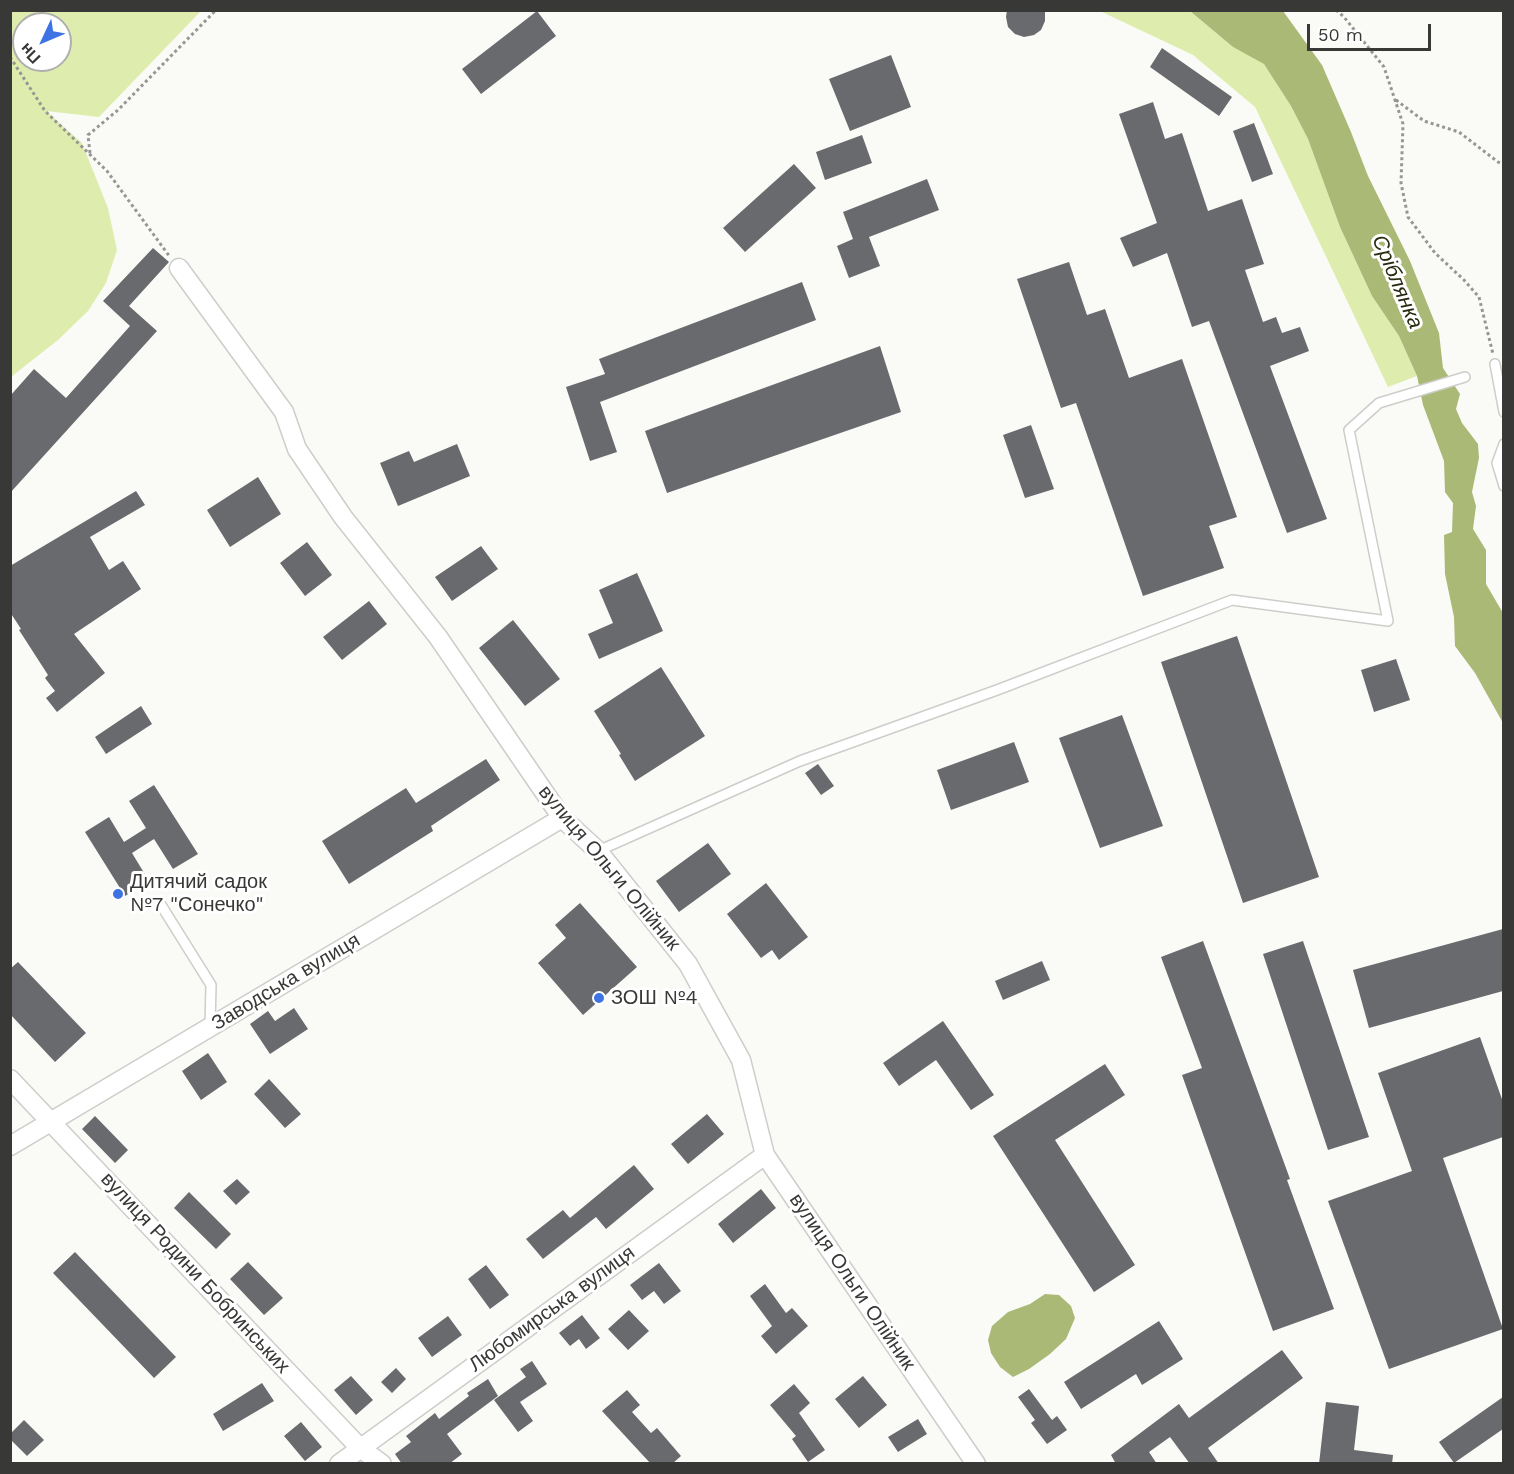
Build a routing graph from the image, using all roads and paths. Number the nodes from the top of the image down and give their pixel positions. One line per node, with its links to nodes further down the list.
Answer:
1 (216, 10): 5 (path)
2 (1336, 10): 4 (path)
3 (10, 57): 5 (path)
4 (1395, 99): 6 (path); 8 (path)
5 (91, 154): 7 (path)
6 (1503, 165)
7 (179, 268): 13 (street, вулиця Ольги Олійник)
8 (1495, 364): 10 (lane)
9 (1465, 377): 14 (lane)
10 (1503, 412)
11 (1503, 444): 12 (lane)
12 (1503, 486)
13 (562, 818): 14 (street, вулиця Ольги Олійник); 16 (street, Заводська вулиця)
14 (598, 851): 20 (street, вулиця Ольги Олійник)
15 (161, 905): 16 (lane)
16 (210, 1027): 18 (street, Заводська вулиця)
17 (10, 1079): 18 (street, вулиця Родини Бобринських)
18 (52, 1121): 19 (street, Заводська вулиця); 21 (street, вулиця Родини Бобринських)
19 (10, 1146)
20 (765, 1155): 21 (street, Любомирська вулиця); 24 (street, вулиця Ольги Олійник)
21 (360, 1448): 22 (street, Любомирська вулиця); 23 (street, вулиця Родини Бобринських)
22 (339, 1464)
23 (382, 1464)
24 (976, 1464)

